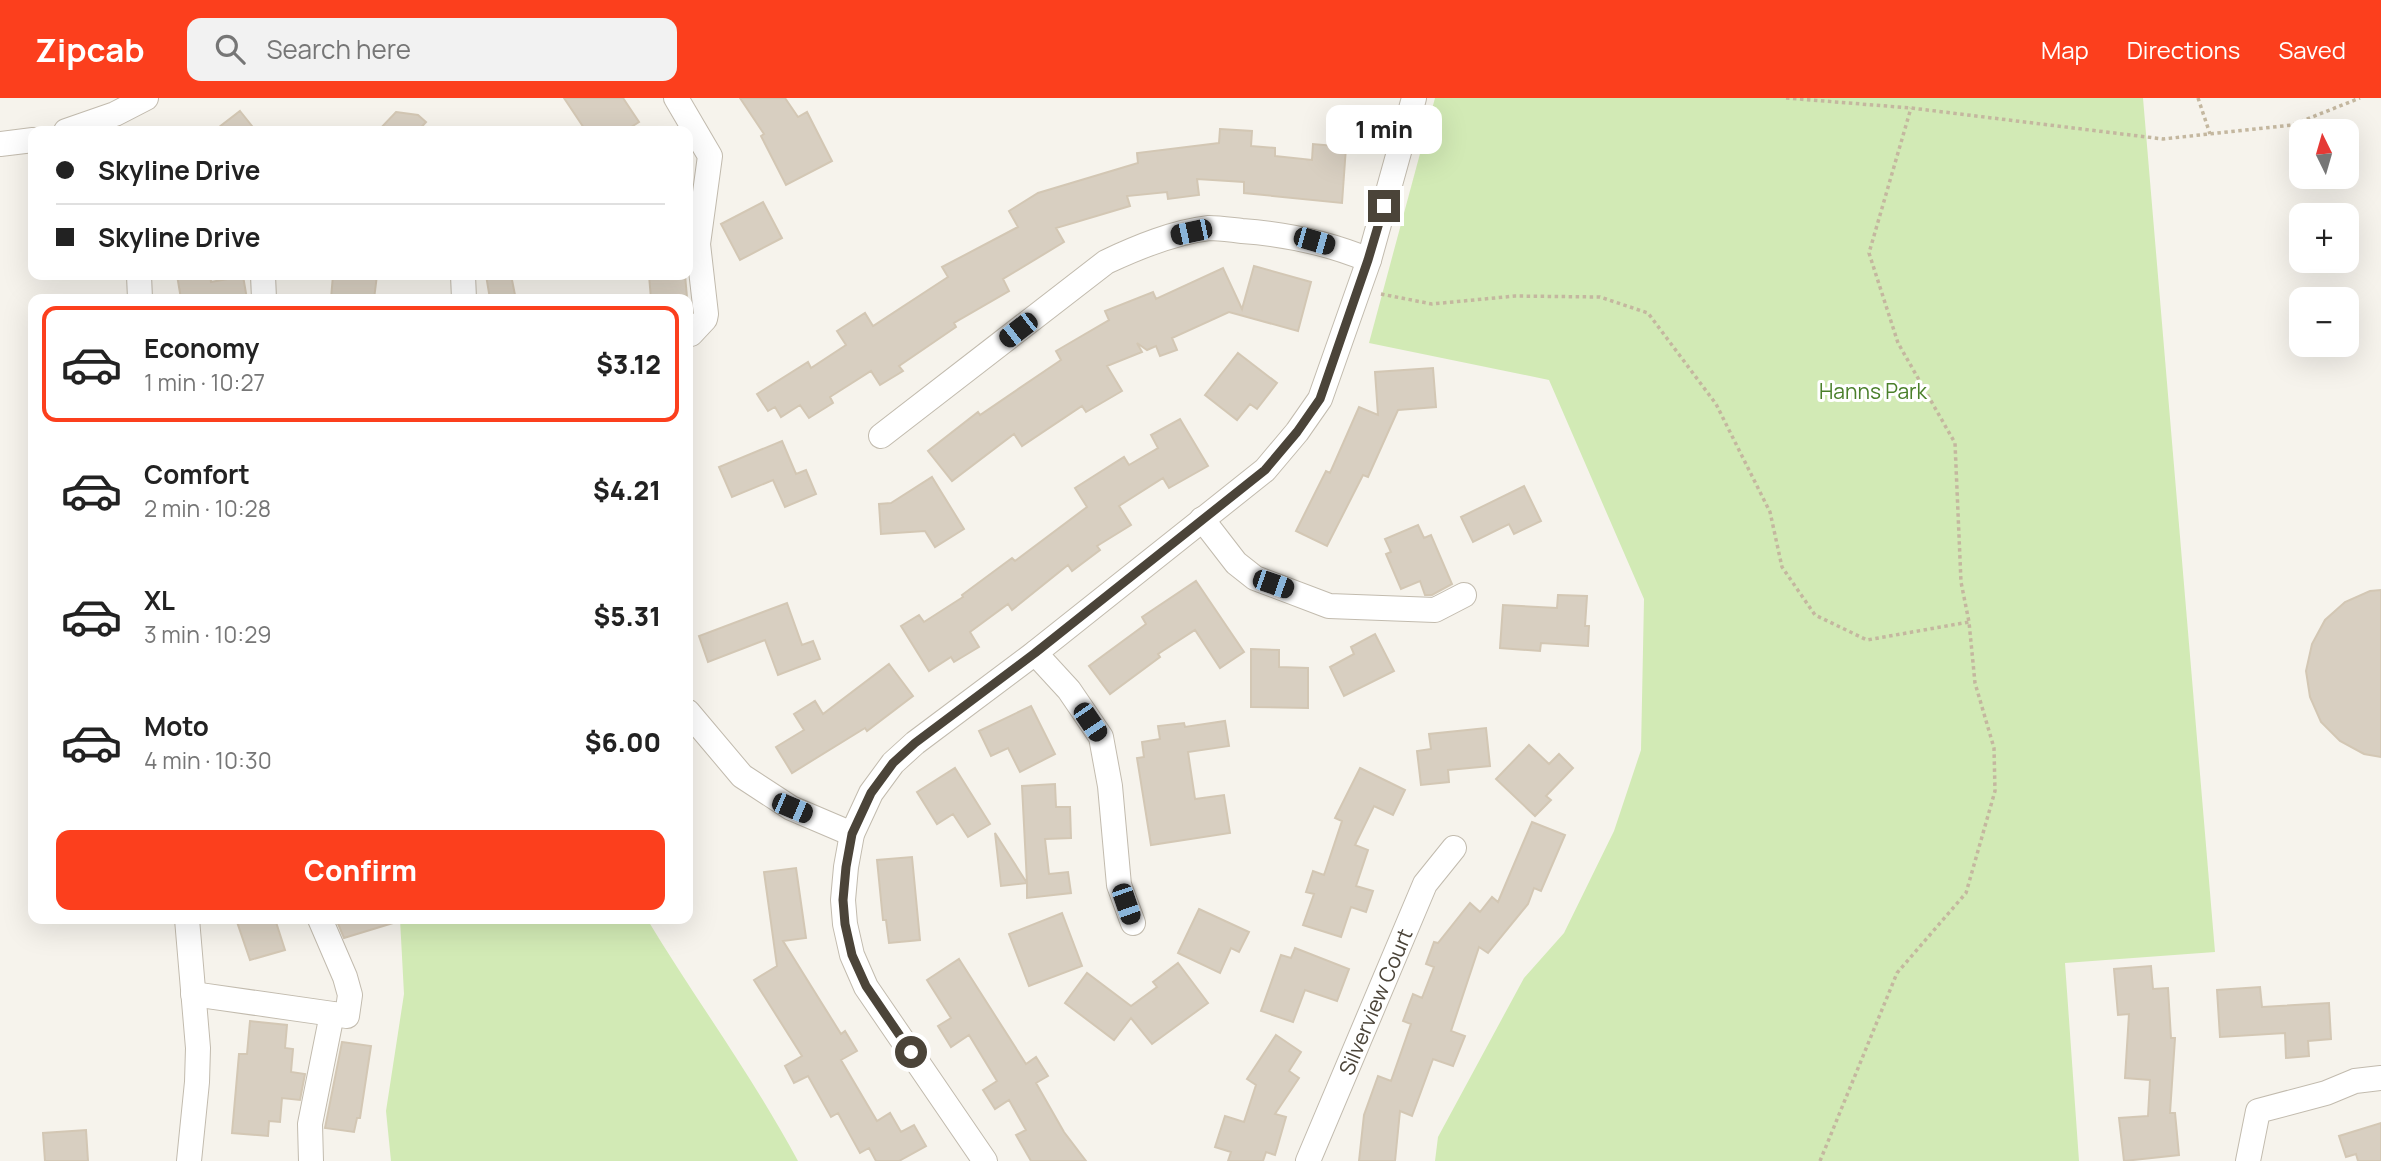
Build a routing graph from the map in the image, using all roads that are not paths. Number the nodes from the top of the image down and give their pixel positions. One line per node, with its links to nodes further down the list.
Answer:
1 (146, 98): 4 (street)
2 (676, 98): 5 (street)
3 (1414, 98): 9 (street)
4 (80, 126)
5 (692, 126)
6 (693, 127): 10 (street)
7 (28, 141): 8 (street)
8 (0, 144)
9 (1368, 260): 11 (street); 12 (street)
10 (693, 332)
11 (881, 436)
12 (1202, 519): 13 (street); 14 (street)
13 (1465, 596)
14 (1035, 653): 16 (street); 18 (street)
15 (693, 718): 16 (street)
16 (852, 834): 26 (street)
17 (1454, 848): 27 (street, Silverview Court)
18 (1133, 923)
19 (187, 924): 21 (street)
20 (322, 924): 22 (street)
21 (193, 994): 22 (street); 24 (street)
22 (332, 1014): 25 (street)
23 (2381, 1078): 28 (street)
24 (194, 1155)
25 (311, 1161)
26 (985, 1161)
27 (1307, 1161)
28 (2248, 1161)

